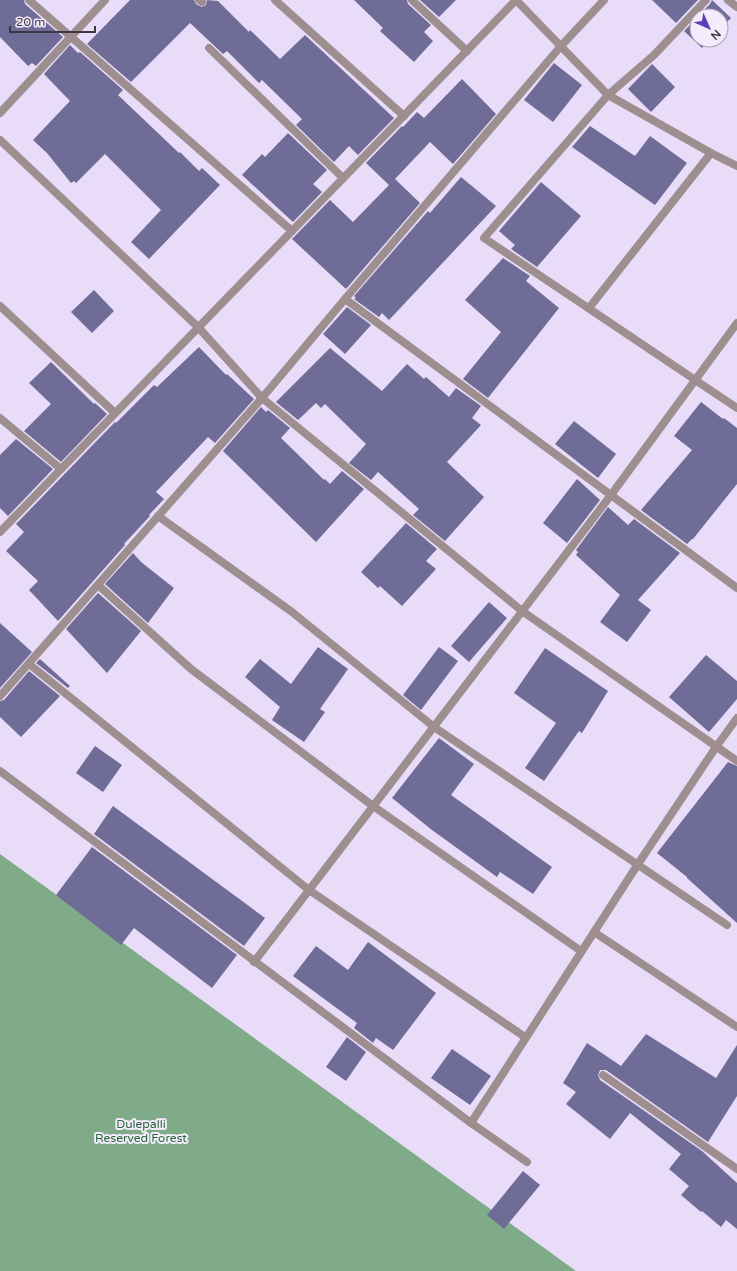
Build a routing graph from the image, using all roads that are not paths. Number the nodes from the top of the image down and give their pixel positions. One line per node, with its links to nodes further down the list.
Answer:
1 (29, 0): 10 (street)
2 (105, 0): 10 (street)
3 (275, 0): 16 (street)
4 (412, 0): 13 (street)
5 (516, 0): 11 (street); 13 (street)
6 (604, 0): 11 (street)
7 (706, 0): 14 (street)
8 (728, 0): 9 (street)
9 (737, 7)
10 (71, 36): 15 (street); 21 (street)
11 (561, 46): 14 (street); 22 (street)
12 (209, 48): 20 (street)
13 (467, 51): 16 (street)
14 (608, 94): 18 (street); 24 (street)
15 (0, 112)
16 (404, 116): 20 (street)
17 (0, 140): 26 (street)
18 (711, 154): 19 (street); 24 (street)
19 (737, 166)
20 (343, 178): 21 (street)
21 (292, 231): 26 (street)
22 (345, 299): 28 (street); 33 (street)
23 (0, 306): 30 (street)
24 (589, 308): 27 (street)
25 (737, 323): 27 (street)
26 (198, 327): 28 (street); 30 (street)
27 (696, 379): 29 (street); 33 (street)
28 (262, 398): 34 (street); 38 (street)
29 (737, 408)
30 (115, 413): 32 (street)
31 (0, 418): 32 (street)
32 (61, 469): 35 (street)
33 (611, 495): 37 (street); 38 (street)
34 (158, 516): 36 (street); 42 (street)
35 (0, 532)
36 (98, 586): 39 (street); 46 (street)
37 (737, 588)
38 (522, 611): 42 (street); 43 (street)
39 (29, 664): 40 (street); 48 (street)
40 (0, 696)
41 (737, 718): 43 (street)
42 (434, 727): 46 (street); 47 (street)
43 (716, 747): 44 (street); 47 (street)
44 (737, 761)
45 (0, 771): 52 (street)
46 (373, 806): 48 (street); 51 (street)
47 (638, 864): 49 (street); 50 (street)
48 (309, 890): 52 (street); 54 (street)
49 (727, 925)
50 (594, 932): 51 (street); 53 (street)
51 (581, 951): 54 (street)
52 (254, 962): 56 (street)
53 (737, 1027)
54 (525, 1037): 56 (street)
55 (603, 1075): 58 (street)
56 (471, 1123): 57 (street)
57 (527, 1162)
58 (737, 1169)

